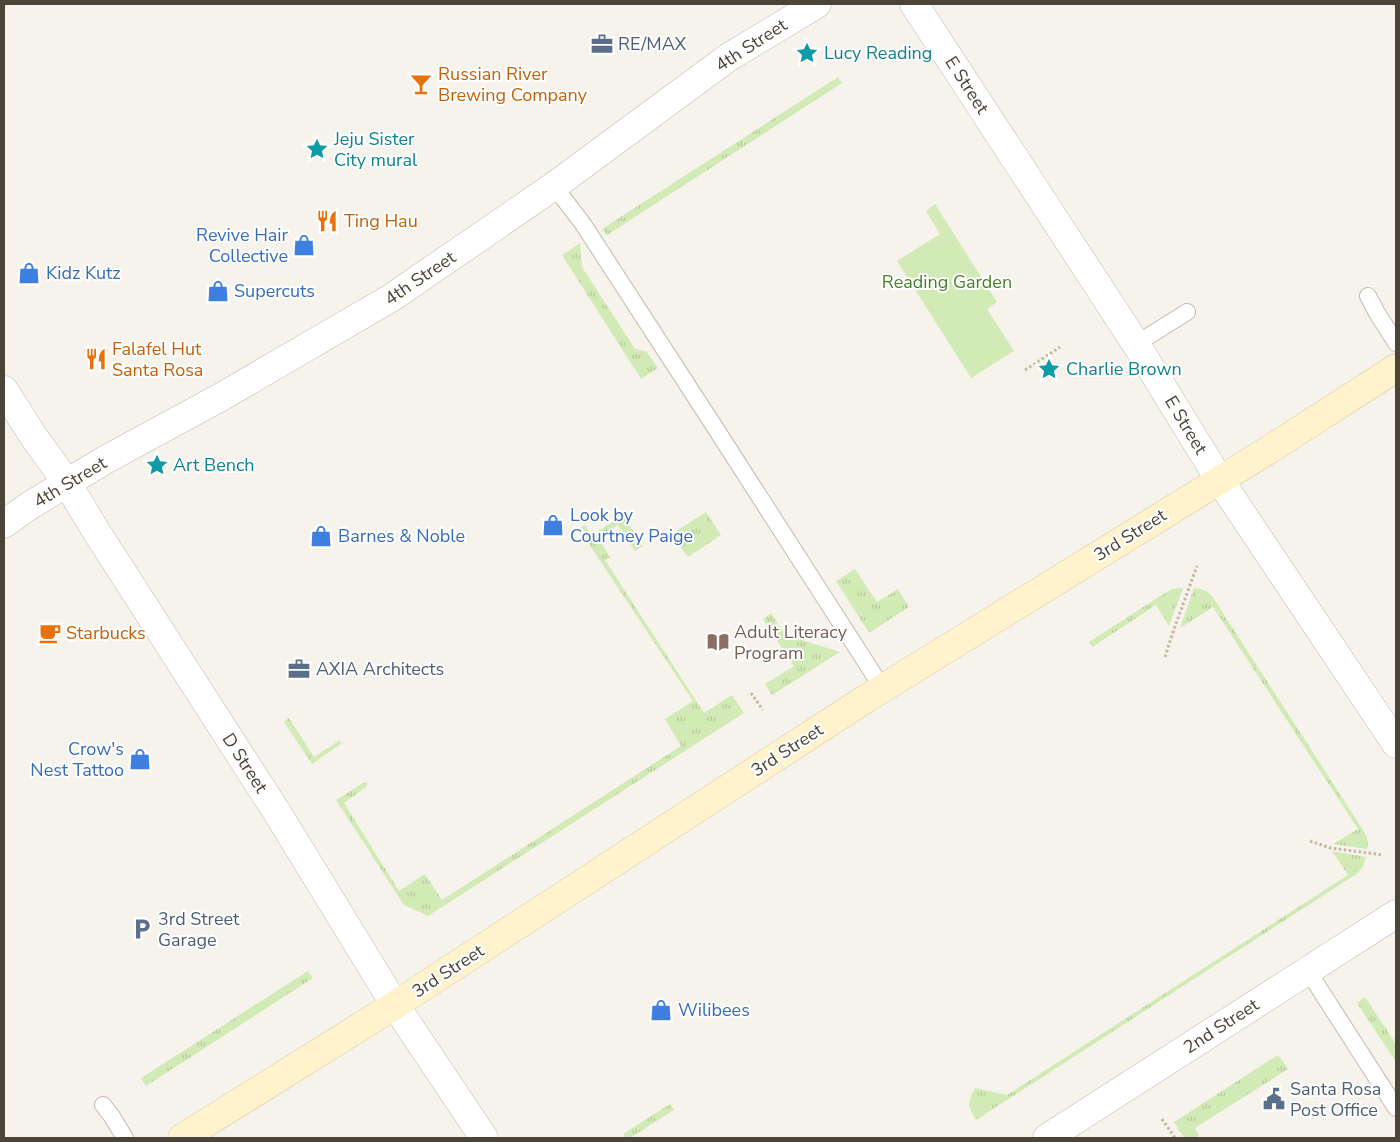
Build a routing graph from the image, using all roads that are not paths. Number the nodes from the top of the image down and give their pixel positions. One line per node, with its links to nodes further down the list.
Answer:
1 (818, 4): 3 (street, 4th Street)
2 (914, 4): 7 (street, E Street)
3 (554, 186): 11 (street, 4th Street); 13 (lane)
4 (1368, 296): 6 (lane)
5 (1187, 312): 7 (lane)
6 (1396, 343)
7 (1136, 344): 10 (street, E Street)
8 (1396, 368): 10 (main road, 3rd Street)
9 (4, 390): 11 (street, D Street)
10 (1219, 479): 13 (main road, 3rd Street); 14 (street, E Street)
11 (67, 483): 12 (street, 4th Street); 17 (street, D Street)
12 (4, 524)
13 (883, 688): 17 (main road, 3rd Street)
14 (1396, 744)
15 (1396, 914): 16 (street, 2nd Street)
16 (1308, 970): 19 (lane); 23 (street, 2nd Street)
17 (395, 1005): 21 (main road, 3rd Street); 22 (street, D Street)
18 (103, 1104): 20 (lane)
19 (1396, 1108)
20 (125, 1138)
21 (182, 1138)
22 (484, 1138)
23 (1047, 1138)

